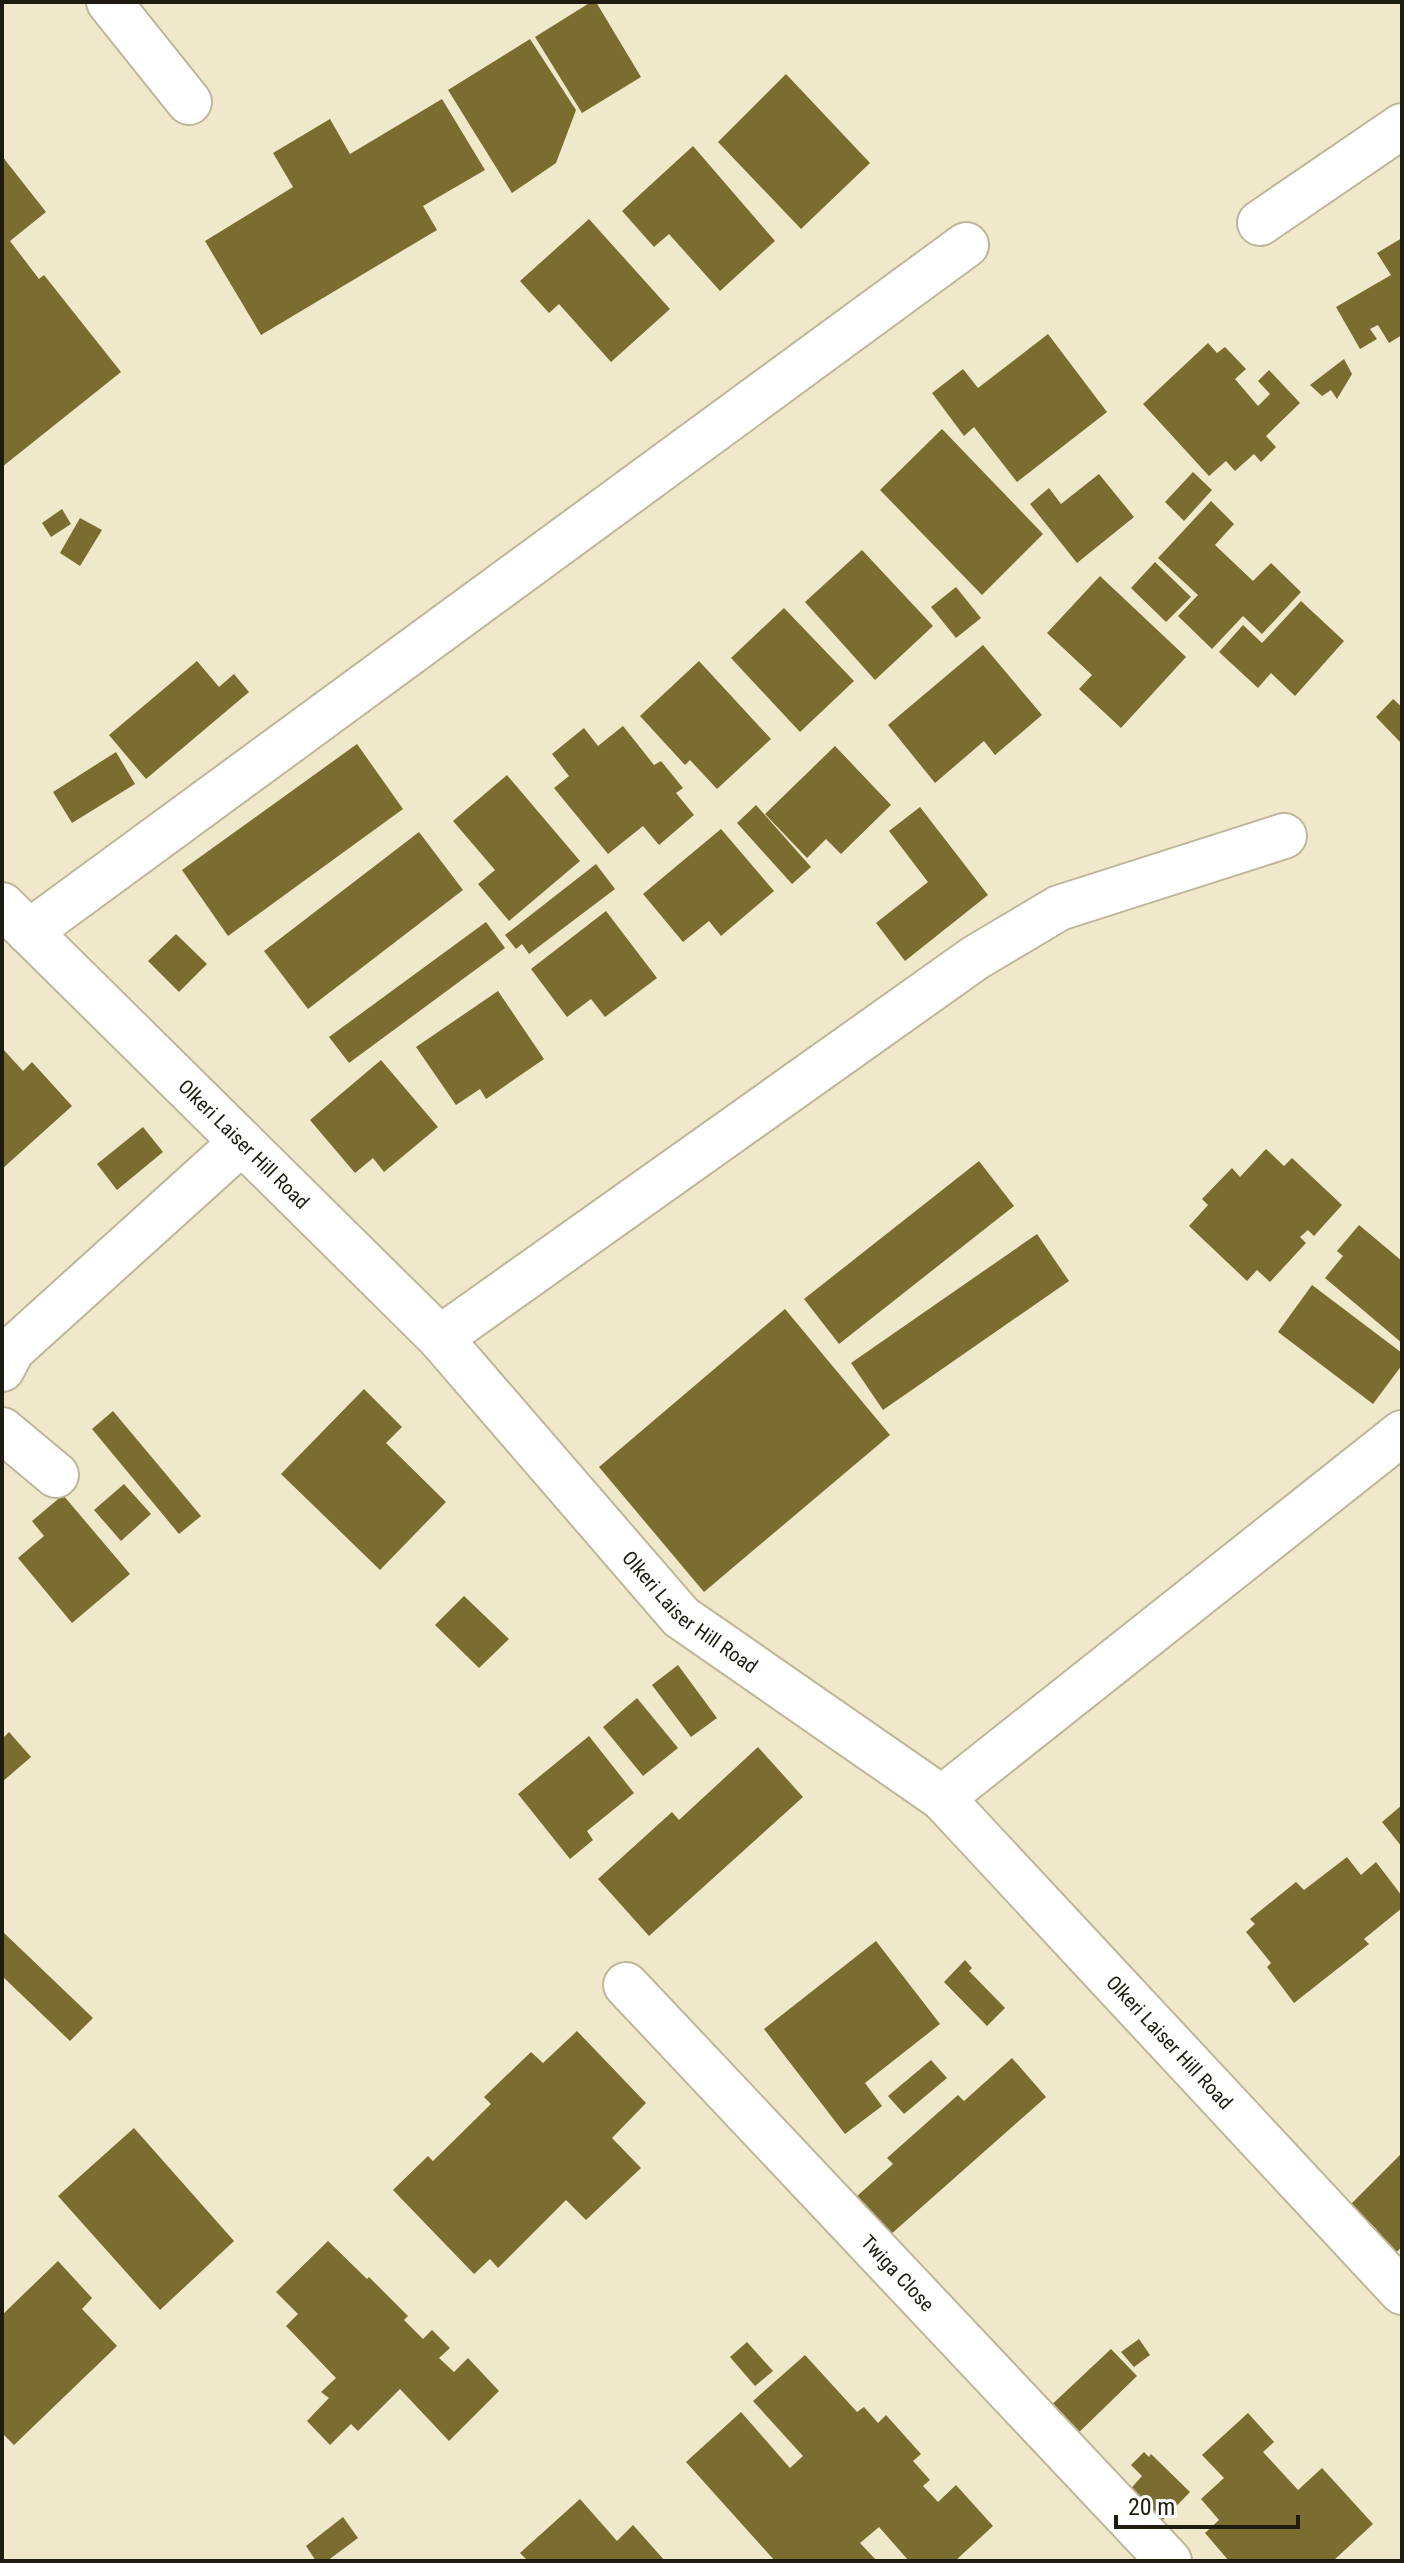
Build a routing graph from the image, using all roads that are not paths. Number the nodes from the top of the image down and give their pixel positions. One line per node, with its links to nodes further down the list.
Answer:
1 (109, 2): 2 (street)
2 (189, 102)
3 (1402, 126): 4 (street)
4 (1260, 223)
5 (966, 245): 7 (street)
6 (1284, 836): 9 (street)
7 (15, 919): 8 (street, Olkeri Laiser Hill Road)
8 (242, 1142): 9 (street, Olkeri Laiser Hill Road); 10 (street)
9 (440, 1338): 14 (street, Olkeri Laiser Hill Road)
10 (2, 1369)
11 (2, 1430): 13 (street)
12 (1402, 1433): 14 (street)
13 (56, 1475)
14 (942, 1798): 16 (street, Olkeri Laiser Hill Road)
15 (626, 1985): 17 (street, Twiga Close)
16 (1402, 2292)
17 (1169, 2561)

